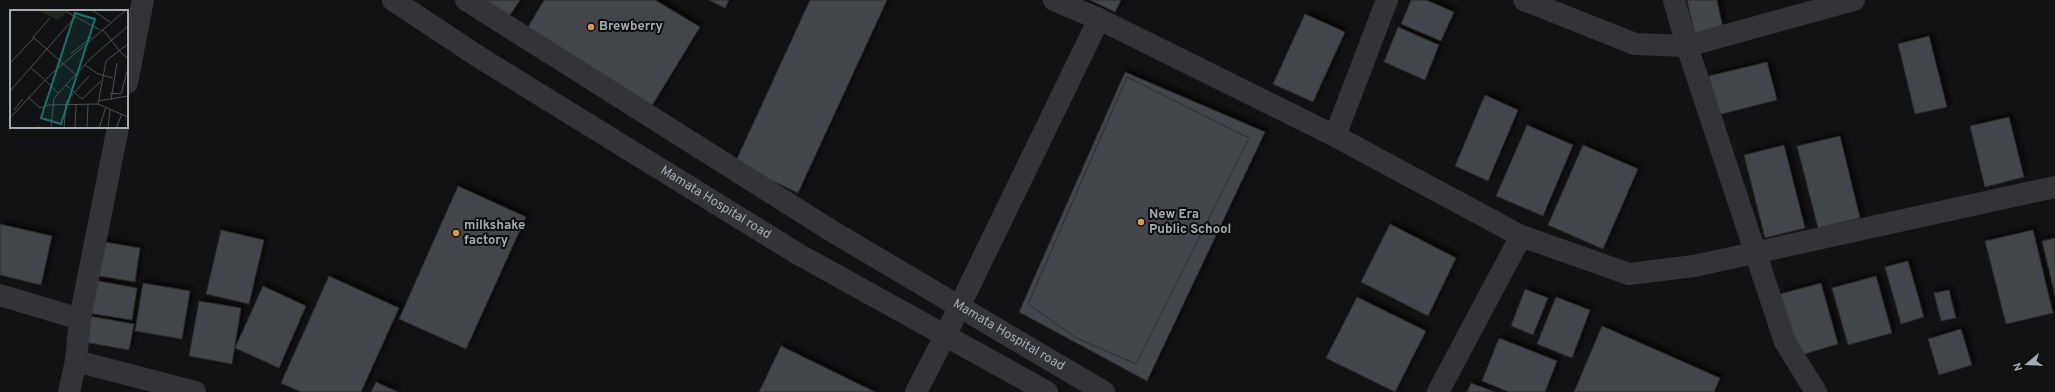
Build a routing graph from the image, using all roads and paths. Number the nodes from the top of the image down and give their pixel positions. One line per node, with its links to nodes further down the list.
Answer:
1 (143, 0): 11 (street)
2 (393, 0): 20 (street, Mamata Hospital road)
3 (466, 0): 18 (street, Mamata Hospital road)
4 (1054, 0): 9 (street)
5 (1387, 0): 13 (street)
6 (1524, 0): 10 (street)
7 (1674, 0): 10 (street)
8 (1854, 0): 10 (street)
9 (1099, 19): 13 (street); 18 (street)
10 (1687, 46): 16 (street)
11 (128, 78)
12 (118, 128): 19 (street)
13 (1335, 136): 15 (street)
14 (2055, 187): 16 (street)
15 (1521, 236): 16 (street); 27 (street)
16 (1755, 252): 28 (street)
17 (0, 295): 19 (street)
18 (959, 308): 20 (street); 26 (street, Mamata Hospital road)
19 (80, 318): 21 (street)
20 (945, 336): 24 (street); 25 (street, Mamata Hospital road)
21 (76, 361): 22 (street); 23 (street)
22 (69, 392)
23 (195, 392)
24 (916, 392)
25 (1047, 392)
26 (1104, 392)
27 (1438, 392)
28 (1816, 392)

